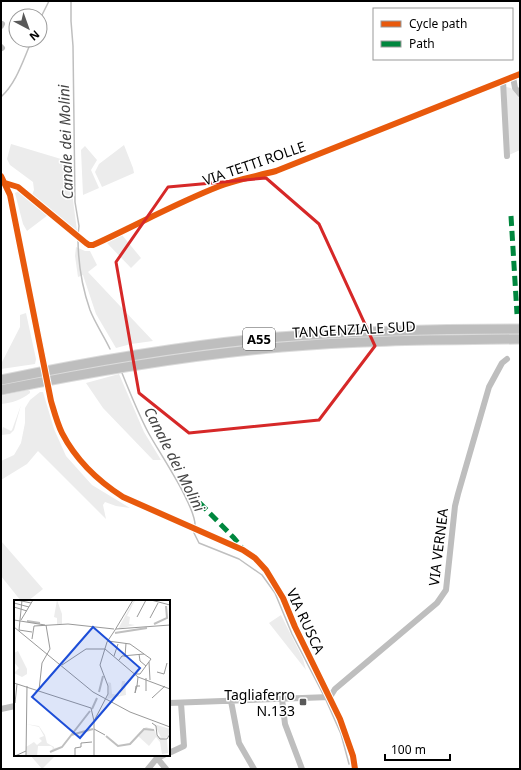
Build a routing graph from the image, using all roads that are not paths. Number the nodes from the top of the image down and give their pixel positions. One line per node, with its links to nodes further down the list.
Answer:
1 (520, 74): 2 (street)
2 (513, 77): 3 (street); 4 (street)
3 (503, 81): 5 (street); 7 (street, VIA TETTI ROLLE)
4 (520, 94)
5 (507, 156)
6 (1, 176): 7 (street, VIA RUSCA)
7 (5, 183): 13 (street, VIA RUSCA, bridge)
8 (520, 329): 11 (highway, TANGENZIALE SUD / A55)
9 (520, 339): 12 (highway, TANGENZIALE SUD / A55)
10 (507, 359): 13 (street, VIA VERNEA)
11 (1, 380)
12 (1, 390)
13 (330, 697): 14 (street); 22 (street, VIA RUSCA)
14 (282, 699): 15 (street); 27 (street)
15 (231, 701): 17 (street); 26 (street)
16 (170, 703): 17 (street)
17 (181, 703): 20 (street)
18 (14, 706): 19 (street)
19 (1, 709)
20 (170, 753)
21 (162, 756): 23 (street)
22 (353, 756): 28 (street); 29 (street, VIA RUSCA)
23 (157, 758): 24 (street); 25 (street)
24 (148, 769)
25 (166, 769)
26 (254, 769)
27 (302, 769)
28 (349, 769)
29 (355, 769)

